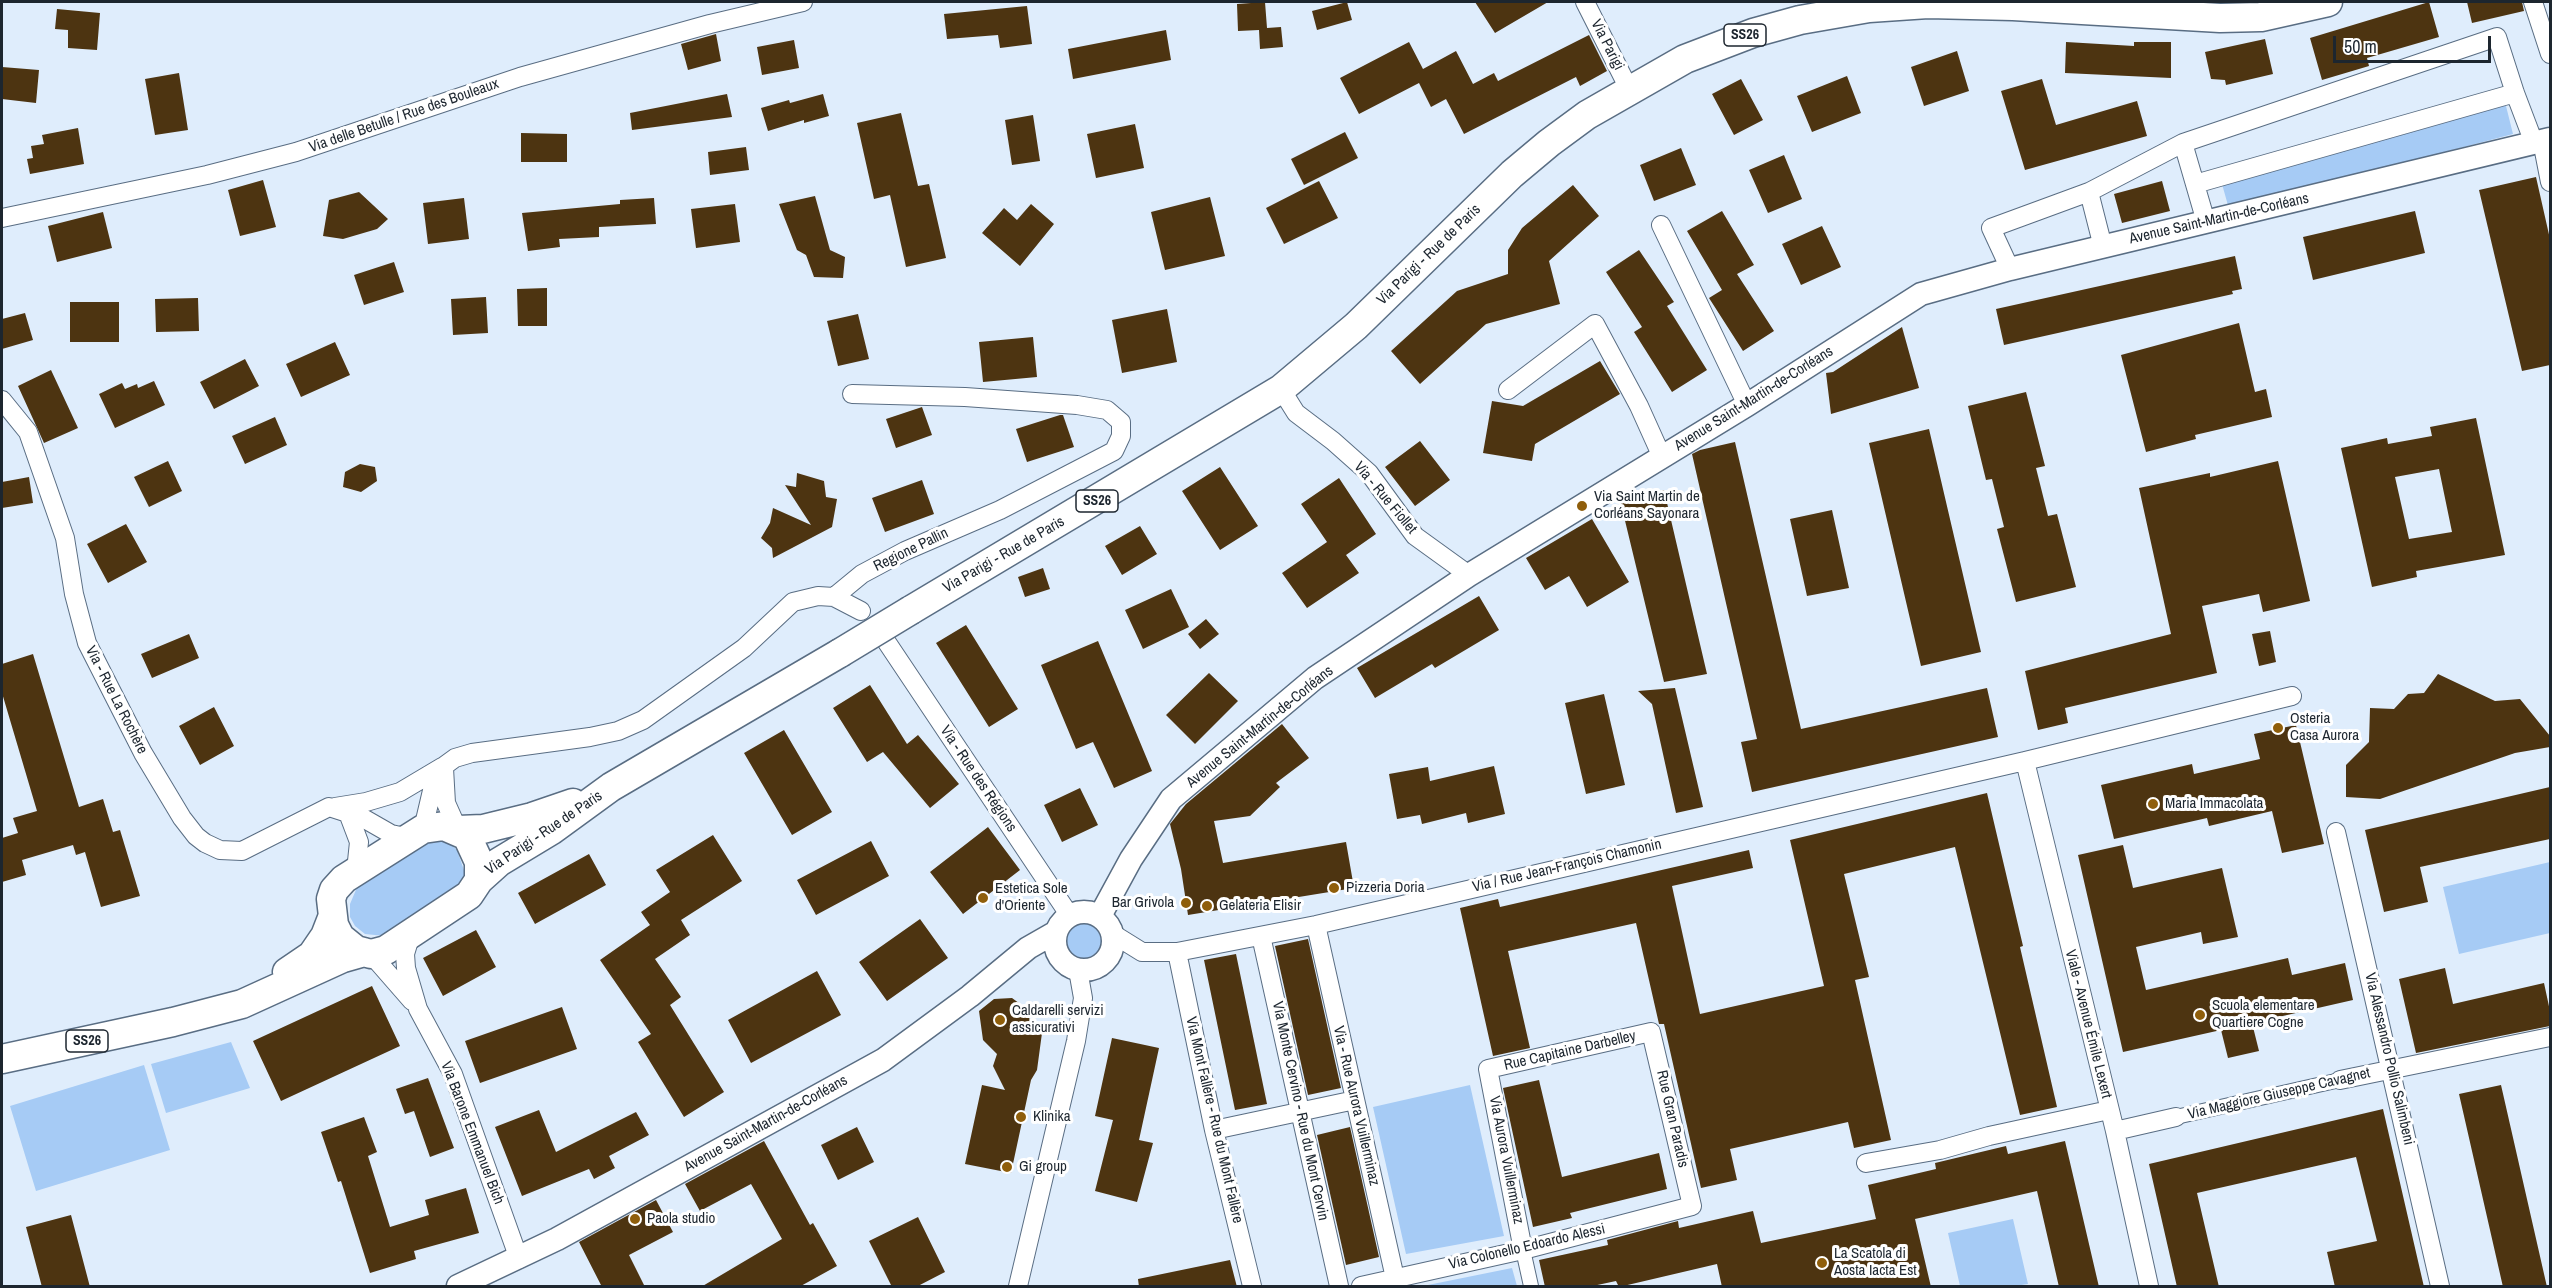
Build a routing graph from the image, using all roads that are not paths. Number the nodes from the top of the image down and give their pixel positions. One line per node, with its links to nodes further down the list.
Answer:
1 (803, 2): 13 (street, Via delle Betulle / Rue des Bouleaux)
2 (1585, 2): 6 (street, Via Parigi)
3 (2328, 2): 6 (main road, Via Parigi - Rue de Paris / SS26)
4 (2533, 2): 5 (street)
5 (2550, 54)
6 (1629, 89): 18 (main road, Via Parigi - Rue de Paris / SS26)
7 (2515, 93): 8 (street); 9 (street); 11 (street)
8 (2542, 141): 10 (street); 14 (street, Avenue Saint-Martin-de-Corléans)
9 (2176, 146): 11 (street); 12 (street)
10 (2550, 182)
11 (2195, 184): 14 (street)
12 (2089, 192): 16 (street); 17 (street)
13 (2, 218)
14 (2206, 222): 16 (street, Avenue Saint-Martin-de-Corléans)
15 (1661, 225): 22 (street)
16 (2103, 247): 17 (street, Avenue Saint-Martin-de-Corléans)
17 (2010, 269): 22 (street, Avenue Saint-Martin-de-Corléans)
18 (1281, 389): 24 (street, Via - Rue Fiollet); 31 (main road, Via Parigi - Rue de Paris / SS26, bridge)
19 (1508, 390): 23 (street)
20 (852, 394): 25 (street, Regione Pallin)
21 (2, 400): 32 (street, Via - Rue La Rochère)
22 (1747, 405): 23 (street, Avenue Saint-Martin-de-Corléans)
23 (1662, 457): 24 (street, Avenue Saint-Martin-de-Corléans)
24 (1469, 575): 41 (street, Avenue Saint-Martin-de-Corléans)
25 (834, 597): 26 (street); 30 (street)
26 (861, 611)
27 (886, 641): 40 (street, Via - Rue des Régions)
28 (2292, 696): 29 (street, Via / Rue Jean-François Chamonin)
29 (2025, 761): 42 (street, Via / Rue Jean-François Chamonin); 57 (street, Viale - Avenue Émile Lexert)
30 (444, 766): 32 (street, Via - Rue La Rochère); 34 (street); 36 (street)
31 (611, 787): 34 (main road, Via Parigi - Rue de Paris); 38 (main road, Via Parigi - Rue de Paris)
32 (329, 807): 33 (street)
33 (348, 813): 36 (street); 37 (street)
34 (458, 830): 36 (main road, Via Parigi - Rue de Paris); 38 (main road, Via Parigi - Rue de Paris)
35 (2336, 832): 54 (street, Via Alessandro Pollio Salimbeni)
36 (416, 833): 37 (main road, Via Parigi - Rue de Paris)
37 (356, 871): 39 (main road, Via Parigi - Rue de Paris)
38 (479, 880): 43 (main road, Via Parigi - Rue de Paris)
39 (332, 918): 46 (main road); 49 (main road, Via Parigi - Rue de Paris)
40 (1063, 924): 41 (street); 47 (street); 65 (street, Avenue Saint-Martin-de-Corléans)
41 (1106, 925): 45 (street, Via / Rue Jean-François Chamonin); 47 (street)
42 (1316, 925): 44 (street, Via / Rue Jean-François Chamonin); 56 (street, Via - Rue Aurora Vuillerminaz)
43 (411, 933): 46 (main road, Via Parigi - Rue de Paris); 48 (street, Via Barone Emmanuel Bich)
44 (1261, 936): 45 (street, Via / Rue Jean-François Chamonin); 58 (street, Via Monte Cervino - Rue du Mont Cervin)
45 (1177, 952): 60 (street, Via Mont Fallère - Rue du Mont Fallère)
46 (367, 953): 48 (street, Via Barone Emmanuel Bich); 49 (main road, Via Parigi - Rue de Paris)
47 (1078, 970): 68 (street)
48 (418, 1009): 65 (street, Via Barone Emmanuel Bich)
49 (204, 1012): 52 (main road, Via Parigi - Rue de Paris / SS26)
50 (1651, 1032): 53 (street, Rue Capitaine Darbelley); 63 (street, Rue Gran Paradis)
51 (2550, 1037): 54 (street, Via Maggiore Giuseppe Cavagnet)
52 (2, 1059)
53 (1488, 1069): 64 (street, Via Aurora Vuillerminaz)
54 (2391, 1070): 55 (street, Via Maggiore Giuseppe Cavagnet); 74 (street, Via Alessandro Pollio Salimbeni)
55 (2340, 1080): 59 (street, Via Maggiore Giuseppe Cavagnet)
56 (1355, 1100): 58 (street); 66 (street, Via - Rue Aurora Vuillerminaz)
57 (2109, 1110): 61 (street, Viale - Avenue Émile Lexert); 62 (street)
58 (1299, 1112): 60 (street); 70 (street, Via Monte Cervino - Rue du Mont Cervin)
59 (2176, 1117): 61 (street, Via Maggiore Giuseppe Cavagnet)
60 (1214, 1130): 69 (street, Via Mont Fallère - Rue du Mont Fallère)
61 (2115, 1131): 73 (street, Viale - Avenue Émile Lexert)
62 (1866, 1163)
63 (1692, 1206): 64 (street, Via Colonello Edoardo Alessi)
64 (1523, 1250): 66 (street, Via Colonello Edoardo Alessi); 72 (street)
65 (519, 1259): 67 (street, Avenue Saint-Martin-de-Corléans)
66 (1396, 1282): 71 (street, Via Colonello Edoardo Alessi)
67 (458, 1287)
68 (1018, 1287)
69 (1252, 1287)
70 (1339, 1287)
71 (1361, 1287)
72 (1532, 1287)
73 (2149, 1287)
74 (2440, 1287)

